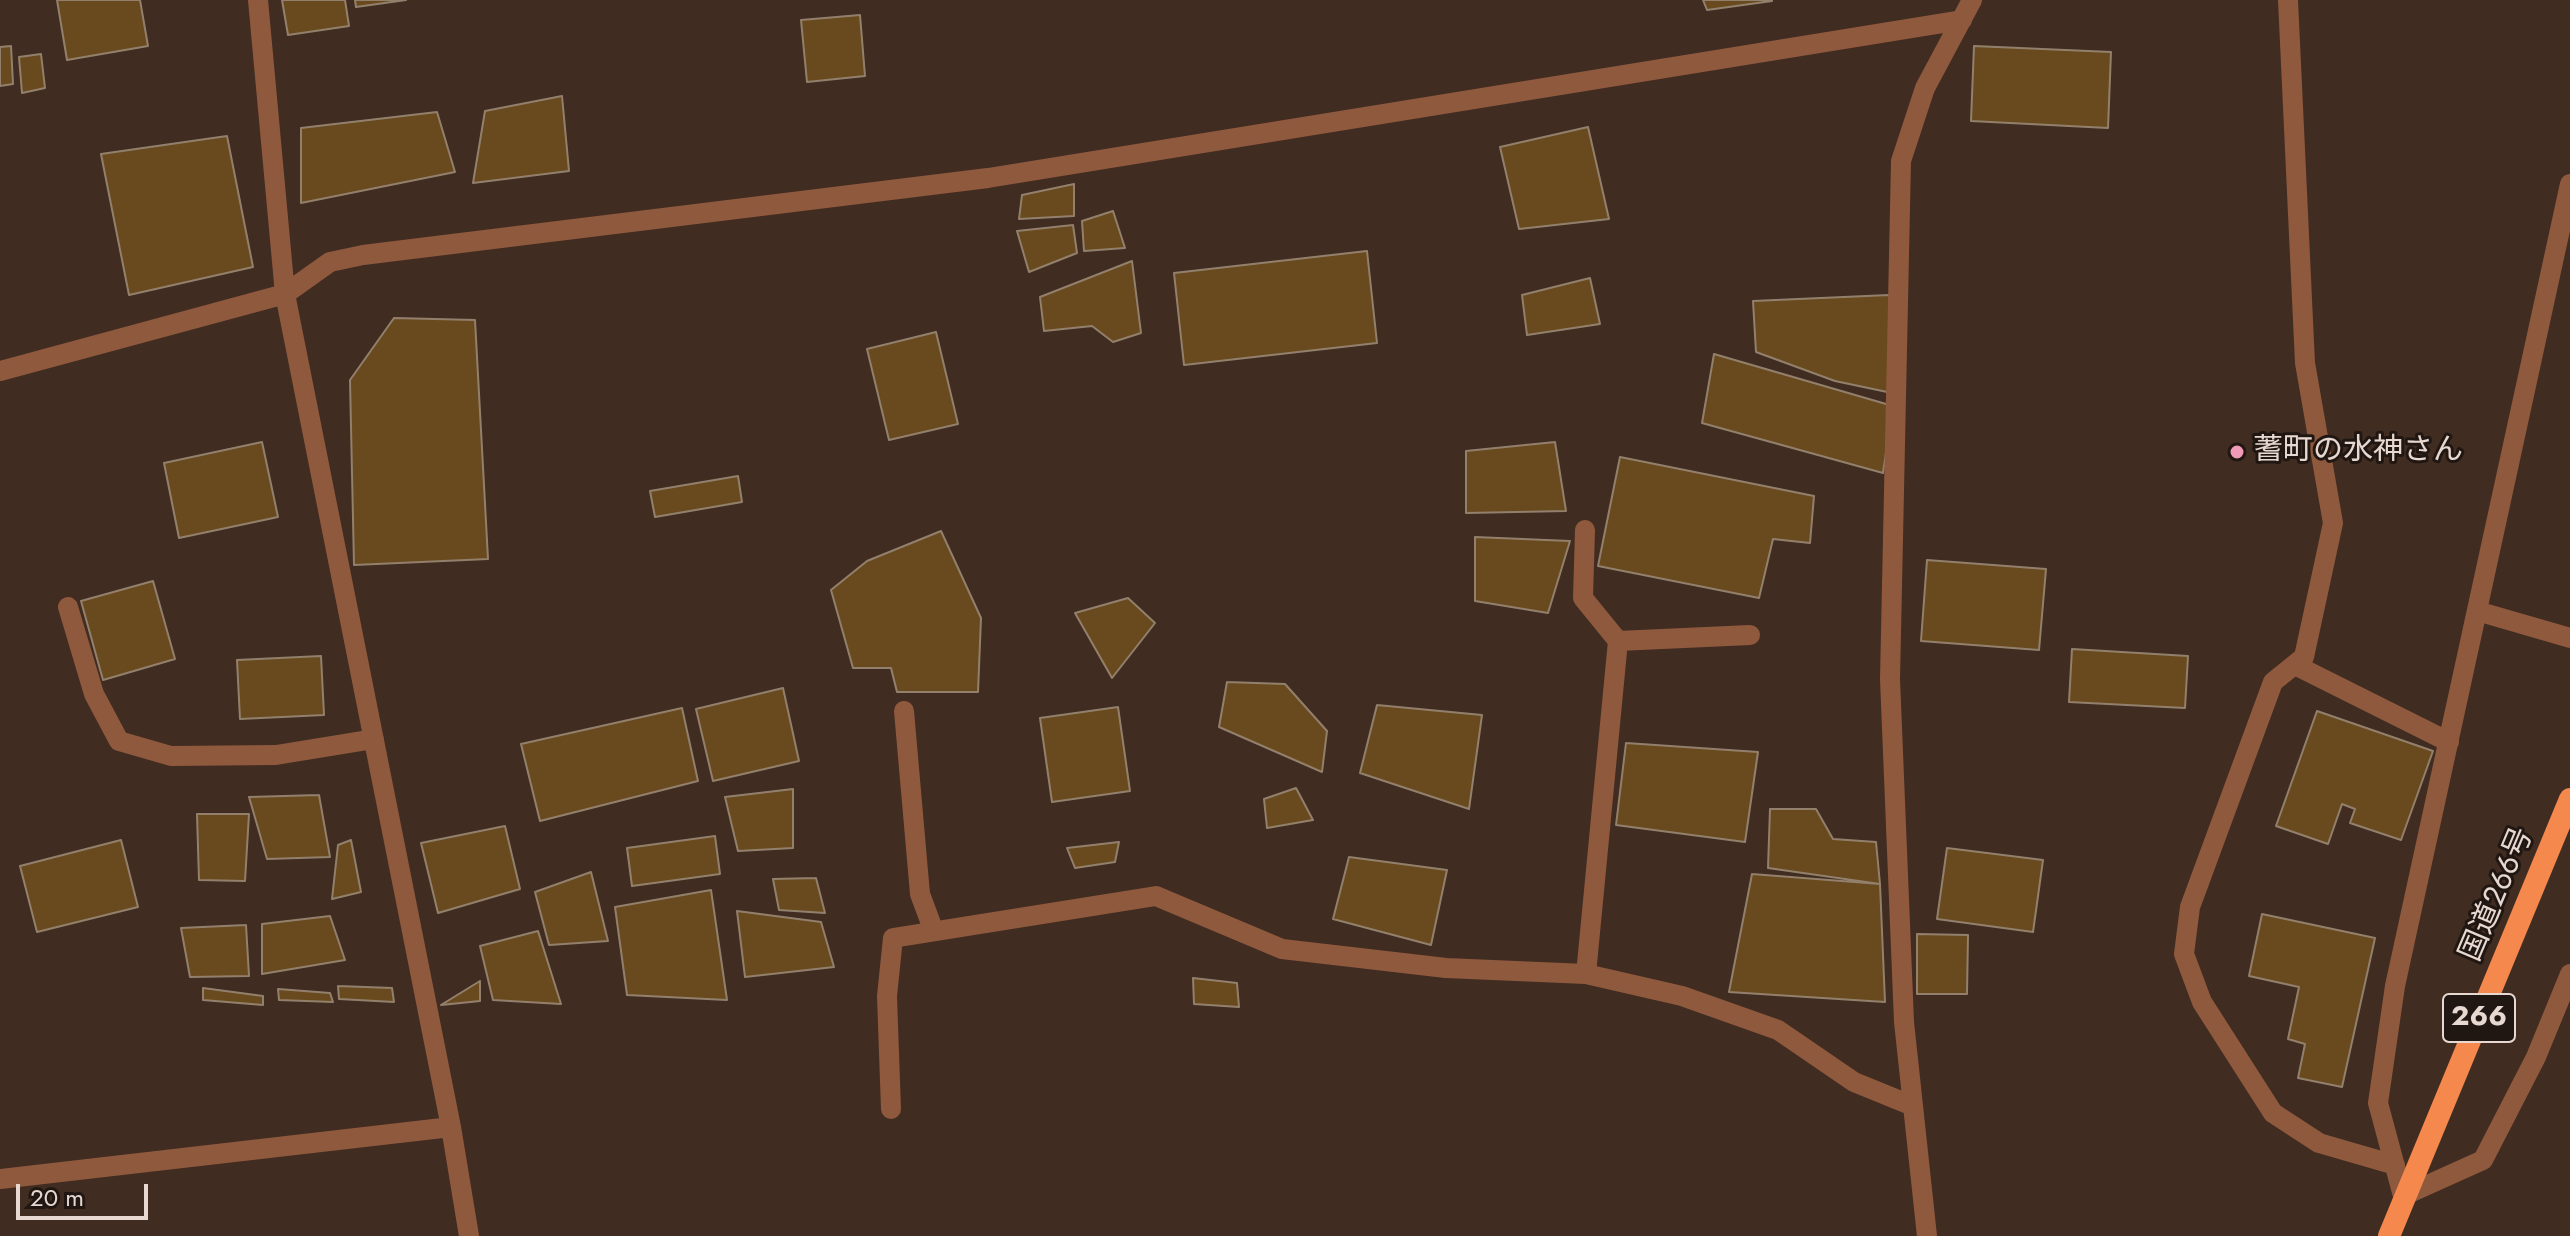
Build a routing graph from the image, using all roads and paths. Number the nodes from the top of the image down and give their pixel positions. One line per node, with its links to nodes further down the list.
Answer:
1 (258, 0): 6 (street)
2 (1972, 0): 4 (street)
3 (2288, 0): 14 (street)
4 (1962, 20): 6 (street); 22 (street)
5 (2570, 184): 10 (street)
6 (285, 294): 7 (street); 16 (street)
7 (0, 371)
8 (1585, 530): 13 (street)
9 (68, 607): 16 (street)
10 (2477, 611): 12 (street); 17 (street)
11 (1750, 635): 13 (street)
12 (2570, 638)
13 (1618, 641): 20 (street)
14 (2295, 665): 17 (street); 25 (street)
15 (904, 711): 19 (street)
16 (374, 739): 24 (street)
17 (2449, 742): 25 (street)
18 (2570, 799): 27 (highway, 国道266号 / 266)
19 (933, 929): 20 (street); 23 (street)
20 (1586, 974): 22 (street)
21 (2570, 974): 27 (street)
22 (1913, 1106): 29 (street)
23 (891, 1109)
24 (451, 1127): 26 (street); 28 (street)
25 (2395, 1165): 27 (street)
26 (0, 1179)
27 (2403, 1196): 30 (highway, 国道266号 / 266)
28 (469, 1236)
29 (1927, 1236)
30 (2389, 1236)

